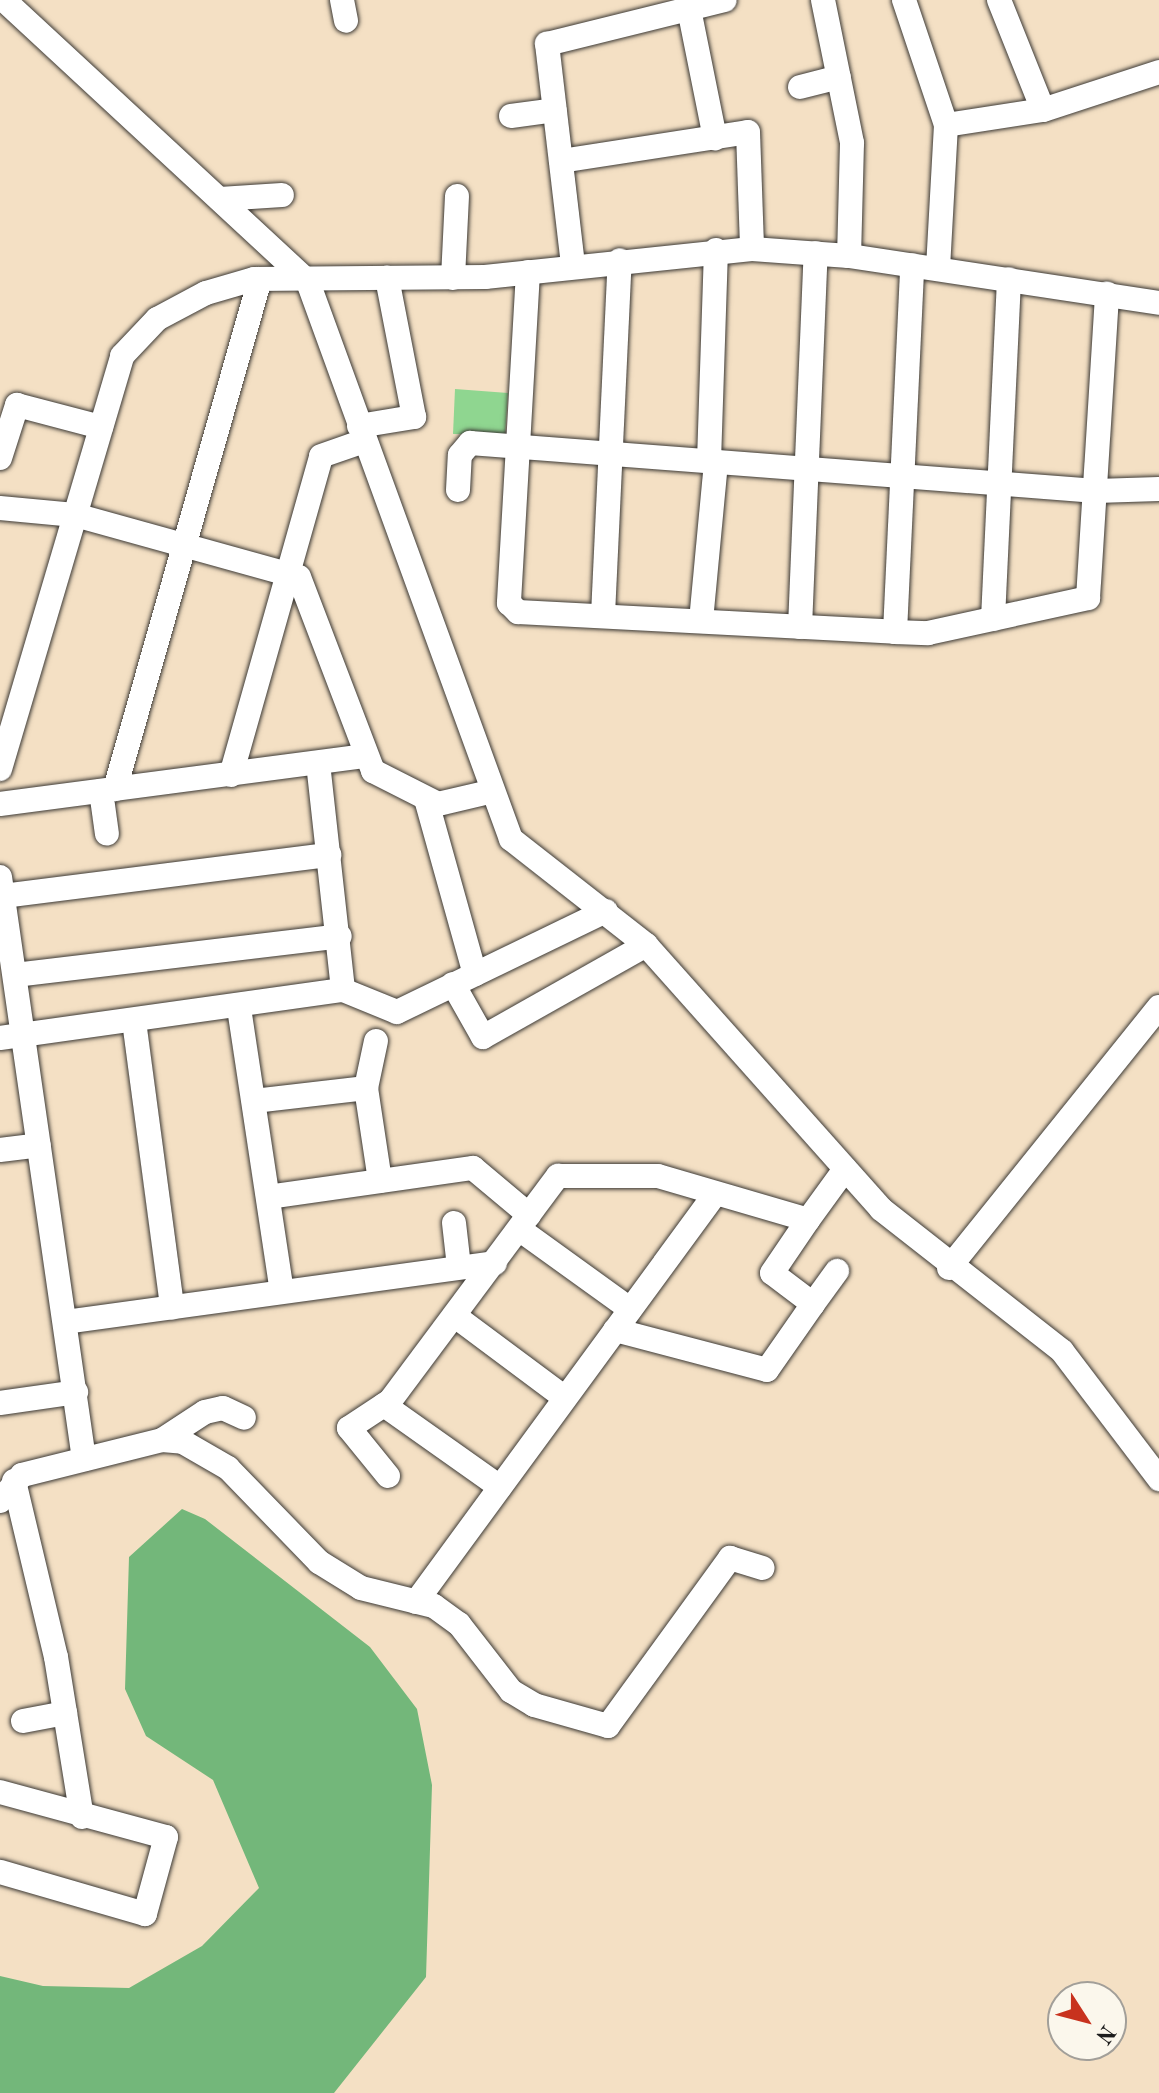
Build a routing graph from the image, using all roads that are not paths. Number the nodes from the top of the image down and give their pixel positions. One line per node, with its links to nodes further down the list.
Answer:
1 (4, 0): 18 (street)
2 (725, 0): 6 (street)
3 (823, 0): 8 (street)
4 (904, 0): 13 (street)
5 (999, 0): 11 (street)
6 (689, 9): 10 (street); 14 (street)
7 (1159, 72): 11 (street)
8 (839, 77): 9 (street); 22 (street)
9 (800, 87)
10 (555, 110): 12 (street); 15 (street)
11 (1043, 110): 13 (street)
12 (511, 116)
13 (946, 125): 26 (street)
14 (715, 138): 15 (street); 19 (street)
15 (561, 161): 24 (street)
16 (282, 195): 18 (street)
17 (457, 196): 29 (street)
18 (220, 199): 32 (street)
19 (752, 249): 20 (street); 21 (street)
20 (716, 250): 23 (street); 40 (street)
21 (816, 253): 22 (street); 41 (street)
22 (849, 256): 25 (street)
23 (620, 260): 24 (street); 38 (street)
24 (573, 265): 27 (street)
25 (912, 265): 26 (street); 42 (street)
26 (938, 268): 31 (street)
27 (528, 272): 29 (street); 37 (street)
28 (387, 278): 29 (street); 32 (street); 36 (street)
29 (453, 278)
30 (260, 279): 32 (street); 35 (street); 49 (street)
31 (1009, 279): 33 (street); 43 (street)
32 (308, 282): 36 (street)
33 (1107, 294): 34 (street); 46 (street)
34 (1159, 303)
35 (101, 427): 39 (street); 48 (street)
36 (362, 433): 50 (street); 61 (street)
37 (516, 447): 38 (street); 45 (street); 51 (street)
38 (613, 454): 40 (street); 51 (street)
39 (0, 458)
40 (712, 462): 41 (street); 53 (street)
41 (807, 469): 42 (street); 54 (street)
42 (905, 476): 43 (street); 55 (street)
43 (999, 484): 46 (street); 52 (street)
44 (1159, 489): 46 (street)
45 (458, 490)
46 (1096, 491): 52 (street)
47 (0, 508): 48 (street)
48 (75, 515): 49 (street); 57 (street)
49 (184, 546): 50 (street); 60 (street)
50 (287, 574): 56 (street); 59 (street)
51 (603, 615): 53 (street)
52 (993, 619): 55 (street)
53 (701, 621): 54 (street)
54 (800, 627): 55 (street)
55 (895, 632)
56 (364, 756): 58 (street); 62 (street)
57 (1, 763)
58 (318, 763): 59 (street); 65 (street)
59 (231, 775): 60 (street)
60 (108, 790): 63 (street); 64 (street)
61 (489, 792): 62 (street); 67 (street)
62 (426, 799): 71 (street)
63 (0, 804)
64 (107, 834)
65 (329, 855): 66 (street); 68 (street)
66 (2, 887): 70 (street)
67 (606, 911): 69 (street); 71 (street)
68 (340, 936): 70 (street); 72 (street)
69 (646, 945): 71 (street); 82 (street)
70 (15, 975): 76 (street)
71 (464, 979): 72 (street)
72 (343, 990): 74 (street)
73 (1159, 1007): 91 (street)
74 (239, 1008): 75 (street); 79 (street)
75 (134, 1021): 76 (street); 95 (street)
76 (12, 1036): 80 (street)
77 (376, 1041): 78 (street)
78 (366, 1088): 79 (street); 83 (street)
79 (254, 1101): 85 (street)
80 (39, 1145): 81 (street); 98 (street)
81 (0, 1150)
82 (845, 1169): 86 (street); 91 (street)
83 (380, 1181): 85 (street); 87 (street)
84 (715, 1194): 86 (street); 87 (street); 96 (street)
85 (268, 1197): 93 (street)
86 (808, 1220): 94 (street)
87 (524, 1222): 89 (street); 96 (street)
88 (454, 1223): 90 (street)
89 (495, 1263): 90 (street); 97 (street)
90 (459, 1267): 93 (street)
91 (949, 1268): 108 (street)
92 (837, 1271): 94 (street)
93 (282, 1291): 95 (street)
94 (813, 1304): 99 (street)
95 (172, 1307): 98 (street)
96 (630, 1309): 99 (street)
97 (455, 1316): 101 (street); 103 (street)
98 (65, 1322): 100 (street)
99 (615, 1330): 101 (street)
100 (76, 1392): 102 (street); 106 (street)
101 (565, 1398): 109 (street)
102 (0, 1403)
103 (384, 1405): 107 (street); 109 (street)
104 (244, 1418): 105 (street)
105 (162, 1440): 106 (street); 112 (street)
106 (84, 1459): 110 (street)
107 (388, 1476)
108 (1159, 1479)
109 (500, 1487): 112 (street)
110 (7, 1491): 113 (street)
111 (762, 1568): 112 (street)
112 (416, 1602)
113 (65, 1713): 114 (street); 116 (street)
114 (23, 1721)
115 (0, 1792): 116 (street)
116 (82, 1817): 117 (street)
117 (0, 1872)

